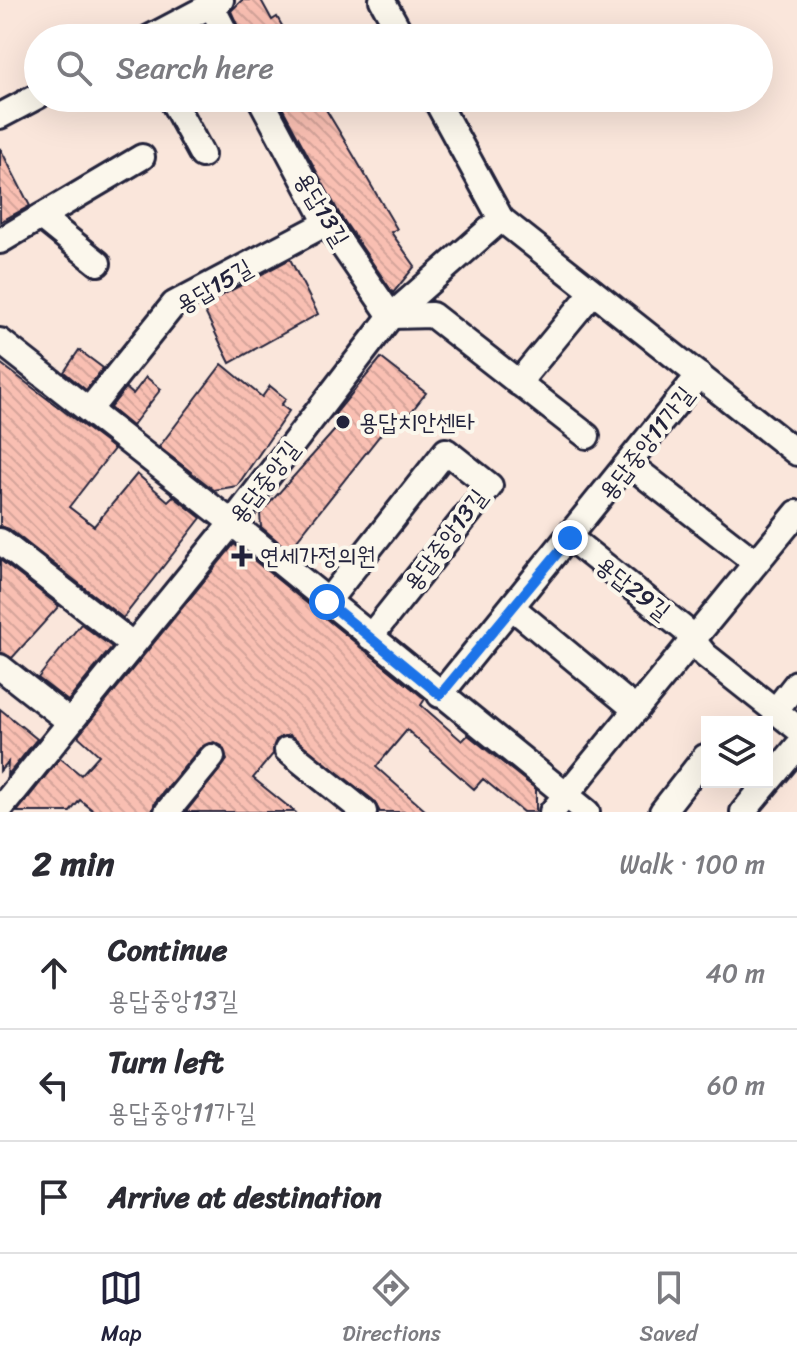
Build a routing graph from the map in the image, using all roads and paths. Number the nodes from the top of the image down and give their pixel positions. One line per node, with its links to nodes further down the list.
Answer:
1 (382, 0): 5 (street)
2 (216, 3): 3 (street); 4 (street)
3 (176, 24)
4 (223, 24)
5 (395, 24)
6 (24, 103): 10 (street)
7 (179, 112): 11 (street)
8 (268, 112): 15 (street, 용답13길)
9 (443, 112): 14 (street)
10 (0, 116)
11 (202, 155)
12 (142, 157): 13 (street)
13 (41, 217): 16 (street); 17 (street)
14 (501, 219): 18 (street); 19 (street, 용답중앙길)
15 (327, 223): 19 (street, 용답13길); 23 (street, 용답15길)
16 (0, 241)
17 (98, 263)
18 (593, 292): 21 (street); 22 (street)
19 (391, 316): 22 (street); 28 (street, 용답중앙길)
20 (0, 341): 23 (street)
21 (699, 375): 25 (street); 26 (street, 용답중앙11가길)
22 (518, 383): 24 (street)
23 (89, 410): 28 (street)
24 (587, 436)
25 (797, 453)
26 (629, 464): 29 (street, 용답중앙11가길); 31 (street)
27 (797, 513): 31 (street)
28 (232, 523): 32 (street); 36 (street, 용답중앙길)
29 (570, 538): 33 (street, 용답중앙11가길); 35 (street, 용답29길)
30 (0, 541): 36 (street)
31 (755, 562): 35 (street)
32 (327, 602): 34 (street); 34 (street, 용답중앙13길)
33 (513, 608): 39 (street, 용답중앙11가길); 40 (street)
34 (370, 637): 39 (street)
35 (692, 642): 40 (street); 41 (street, 용답29길)
36 (132, 644): 42 (street, 용답중앙길)
37 (0, 667): 42 (street)
38 (797, 683): 41 (street)
39 (440, 695): 48 (street)
40 (636, 710): 48 (street)
41 (775, 711): 43 (street, 용답29길)
42 (70, 722): 49 (street, 용답중앙길)
43 (797, 728)
44 (797, 747): 54 (street)
45 (287, 750): 51 (street)
46 (212, 757): 50 (street)
47 (701, 762): 53 (street)
48 (559, 803): 52 (street)
49 (0, 809)
50 (167, 812)
51 (364, 812)
52 (587, 812)
53 (662, 812)
54 (743, 812)

